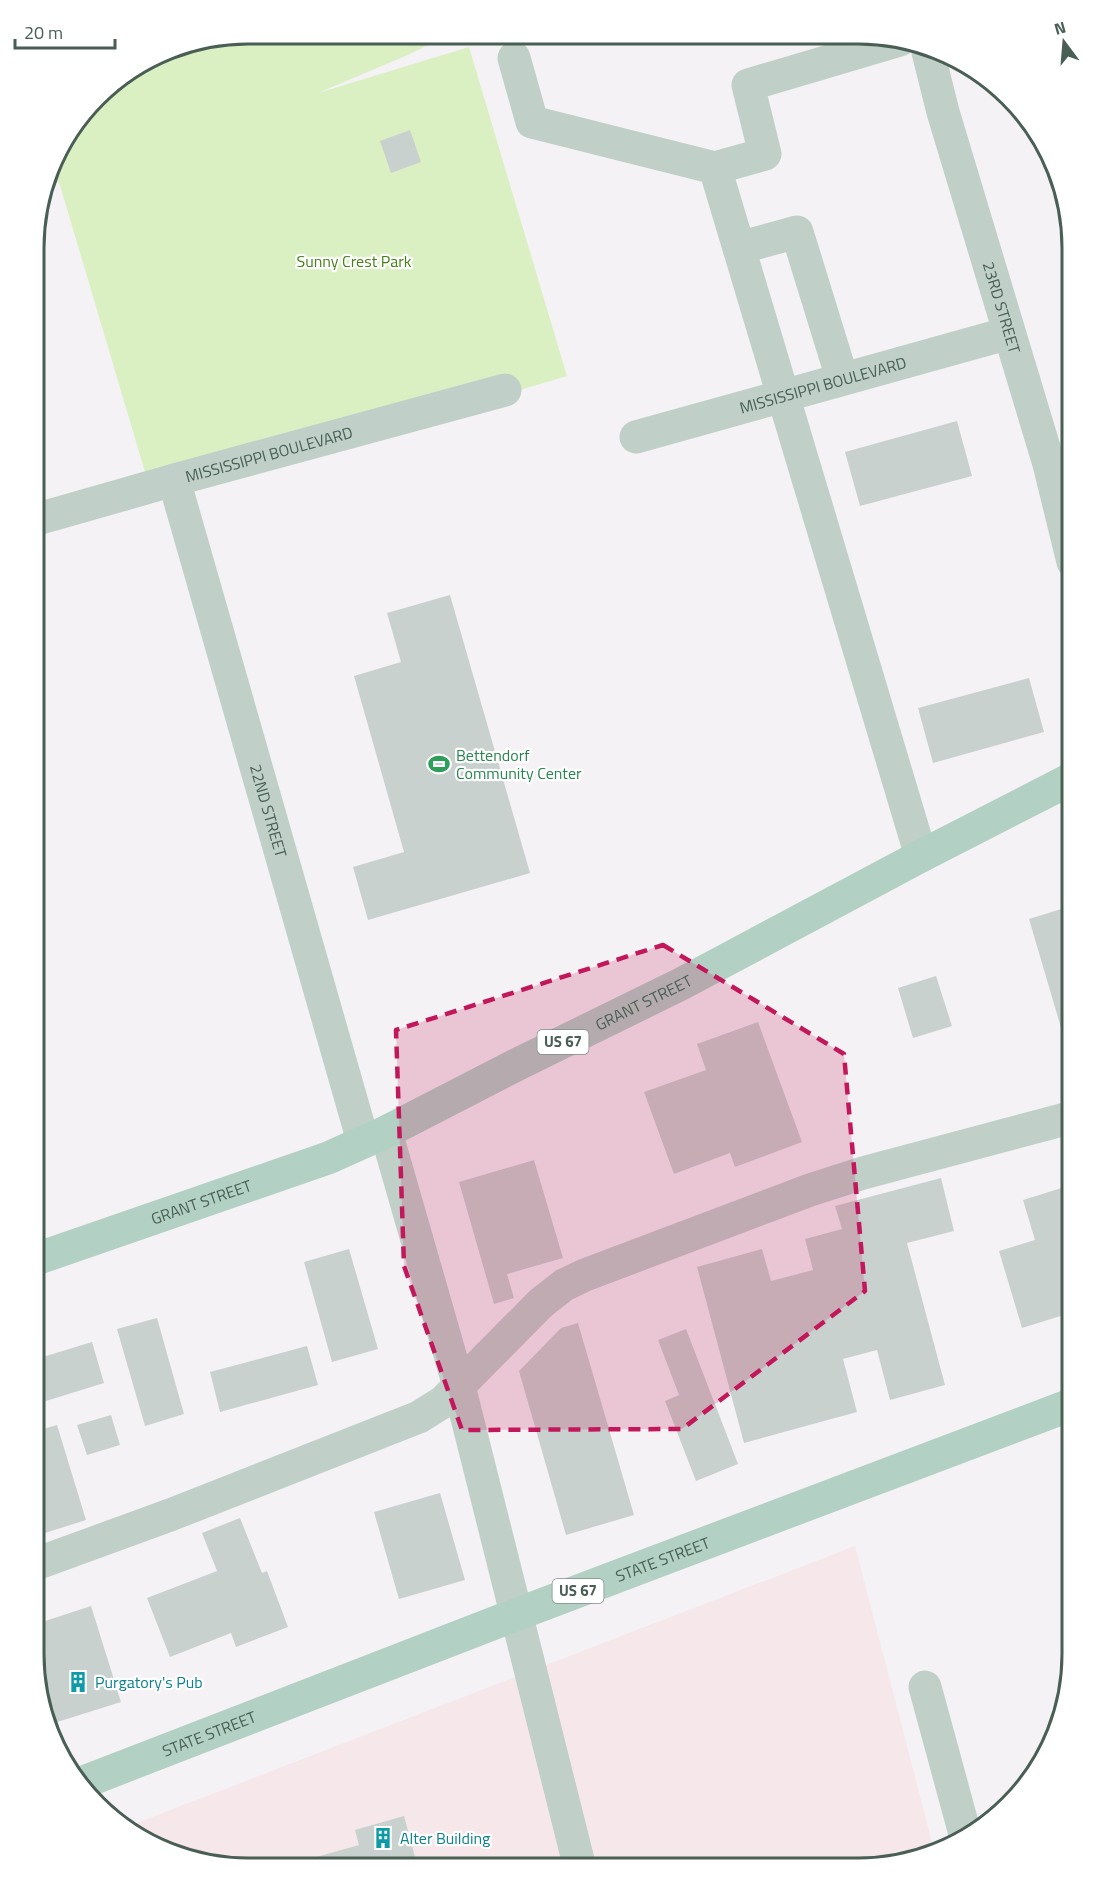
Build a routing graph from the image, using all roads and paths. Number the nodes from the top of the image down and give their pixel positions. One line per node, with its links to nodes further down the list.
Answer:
1 (883, 45): 4 (street)
2 (929, 56): 6 (street, 23RD STREET)
3 (514, 58): 4 (street)
4 (715, 168): 5 (street)
5 (739, 248): 7 (street); 9 (street)
6 (1009, 333): 7 (street, MISSISSIPPI BOULEVARD); 11 (street, 23RD STREET)
7 (842, 378): 9 (street, MISSISSIPPI BOULEVARD)
8 (505, 390): 12 (street, MISSISSIPPI BOULEVARD)
9 (782, 398): 10 (street, MISSISSIPPI BOULEVARD); 15 (street)
10 (636, 437)
11 (1061, 460)
12 (174, 480): 13 (street, MISSISSIPPI BOULEVARD); 17 (street, 22ND STREET)
13 (44, 517)
14 (1062, 784): 15 (main road, GRANT STREET / US 67)
15 (921, 856): 17 (main road, GRANT STREET / US 67)
16 (1062, 1120): 19 (street)
17 (374, 1136): 18 (main road, GRANT STREET / US 67); 19 (street, 22ND STREET)
18 (44, 1256)
19 (459, 1386): 21 (street); 22 (street, 22ND STREET)
20 (1062, 1408): 22 (main road, STATE STREET / US 67)
21 (44, 1561)
22 (515, 1615): 24 (main road, STATE STREET / US 67); 26 (street, 22ND STREET)
23 (925, 1687): 25 (street)
24 (87, 1781)
25 (964, 1829)
26 (577, 1858)

